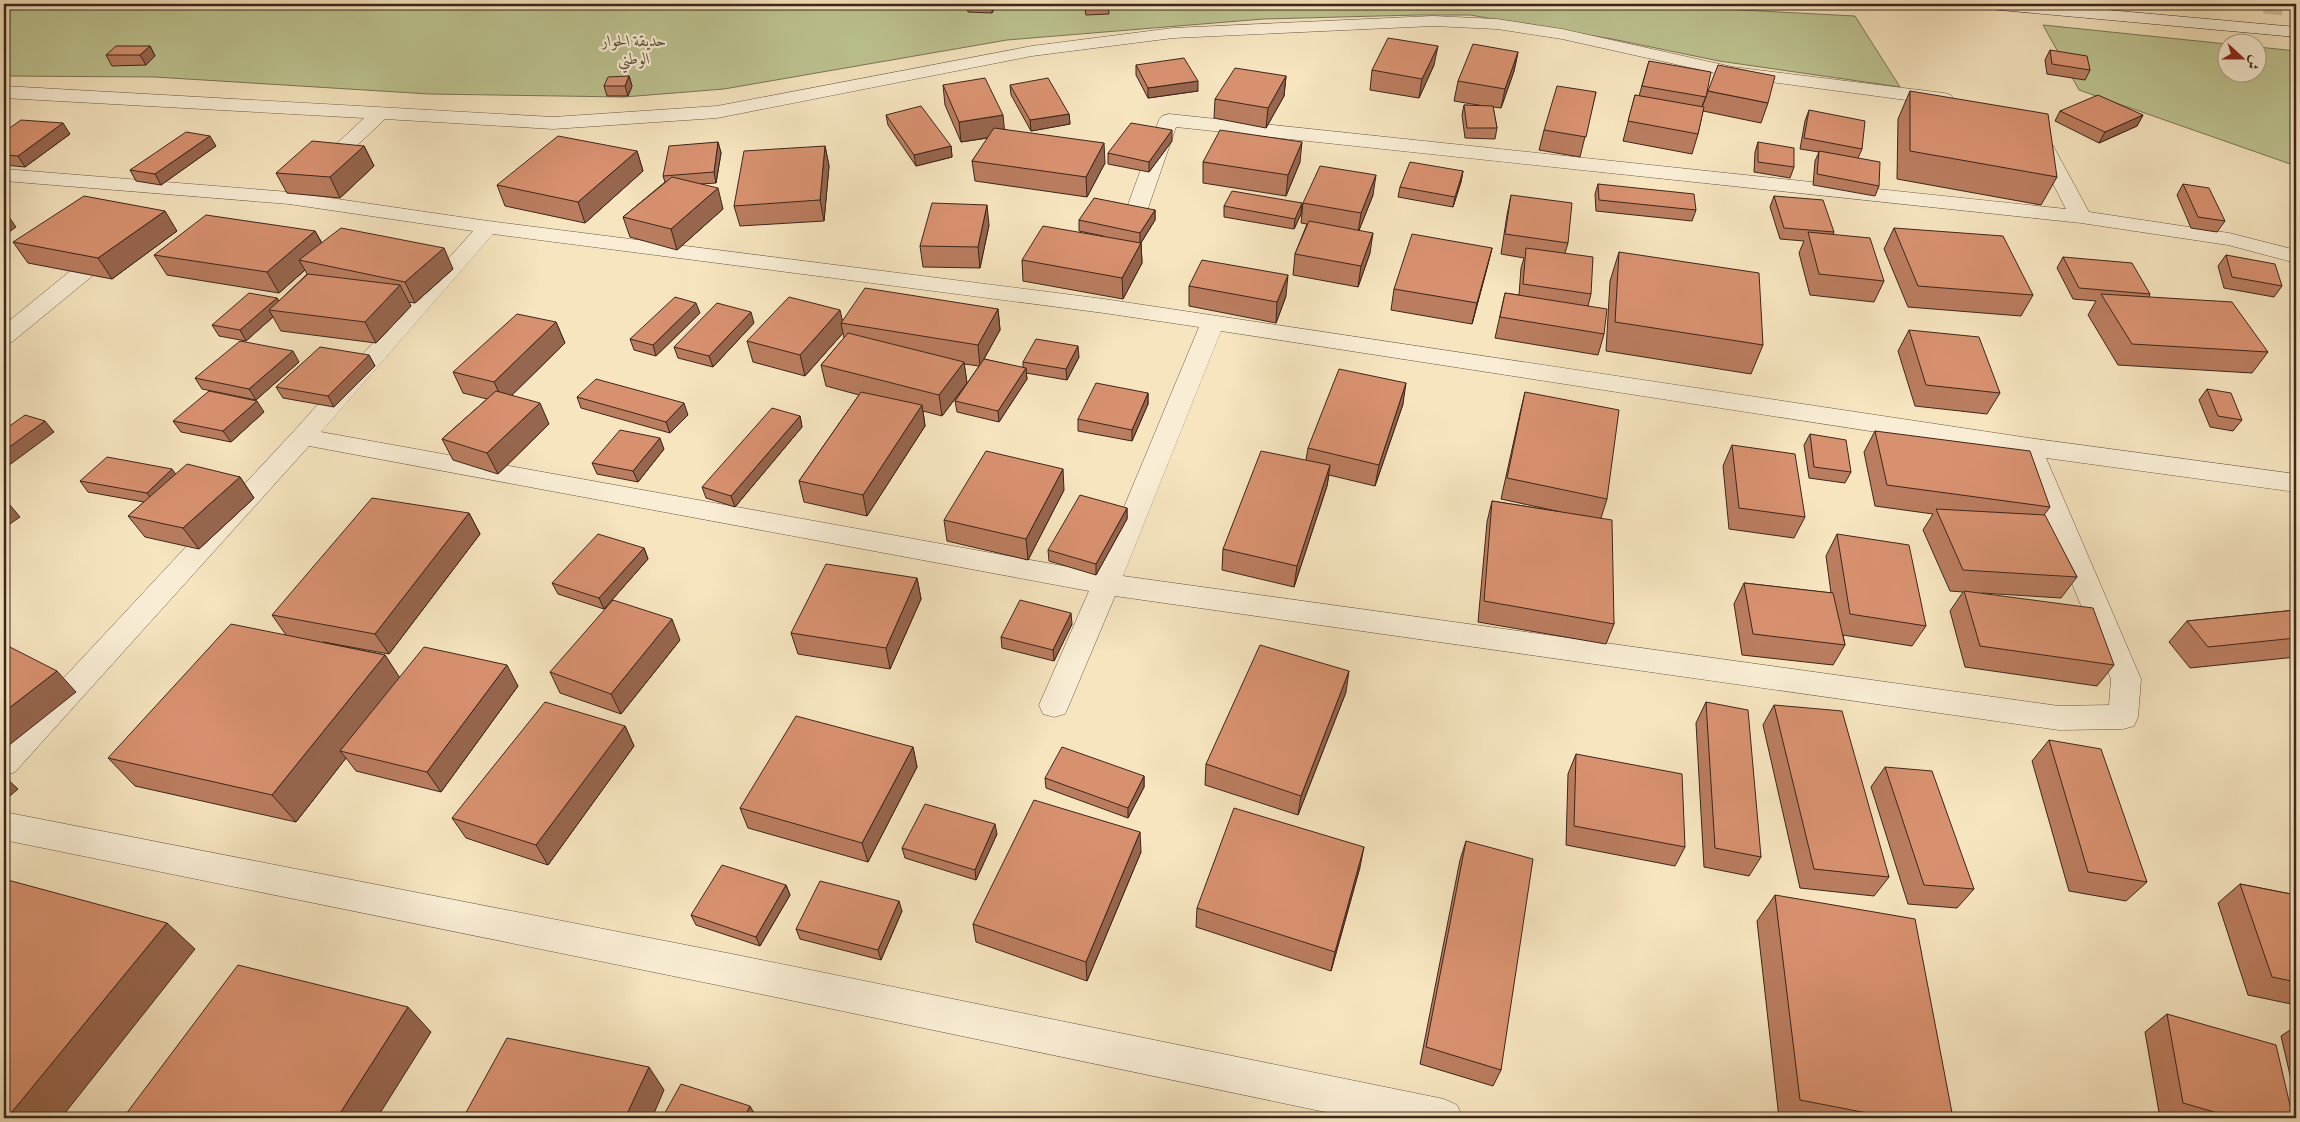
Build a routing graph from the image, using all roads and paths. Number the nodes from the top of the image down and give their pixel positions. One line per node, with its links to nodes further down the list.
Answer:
1 (1989, 4): 2 (street)
2 (2296, 32)
3 (4, 92): 5 (street)
4 (1965, 102): 5 (street)
5 (379, 114): 9 (street)
6 (2021, 124): 11 (street)
7 (4, 175): 8 (street)
8 (183, 191): 9 (street); 10 (street)
9 (289, 198): 12 (street)
10 (160, 209)
11 (2081, 217): 14 (street); 15 (street)
12 (488, 227): 16 (street); 18 (street)
13 (123, 240): 17 (street)
14 (2296, 257)
15 (1120, 259)
16 (1212, 321): 19 (street); 21 (street)
17 (4, 337)
18 (302, 437): 21 (street); 23 (street)
19 (2029, 447): 20 (street); 21 (street)
20 (2296, 483)
21 (1106, 584): 22 (street)
22 (1054, 705)
23 (4, 763)
24 (4, 826): 25 (street)
25 (1437, 1118)

